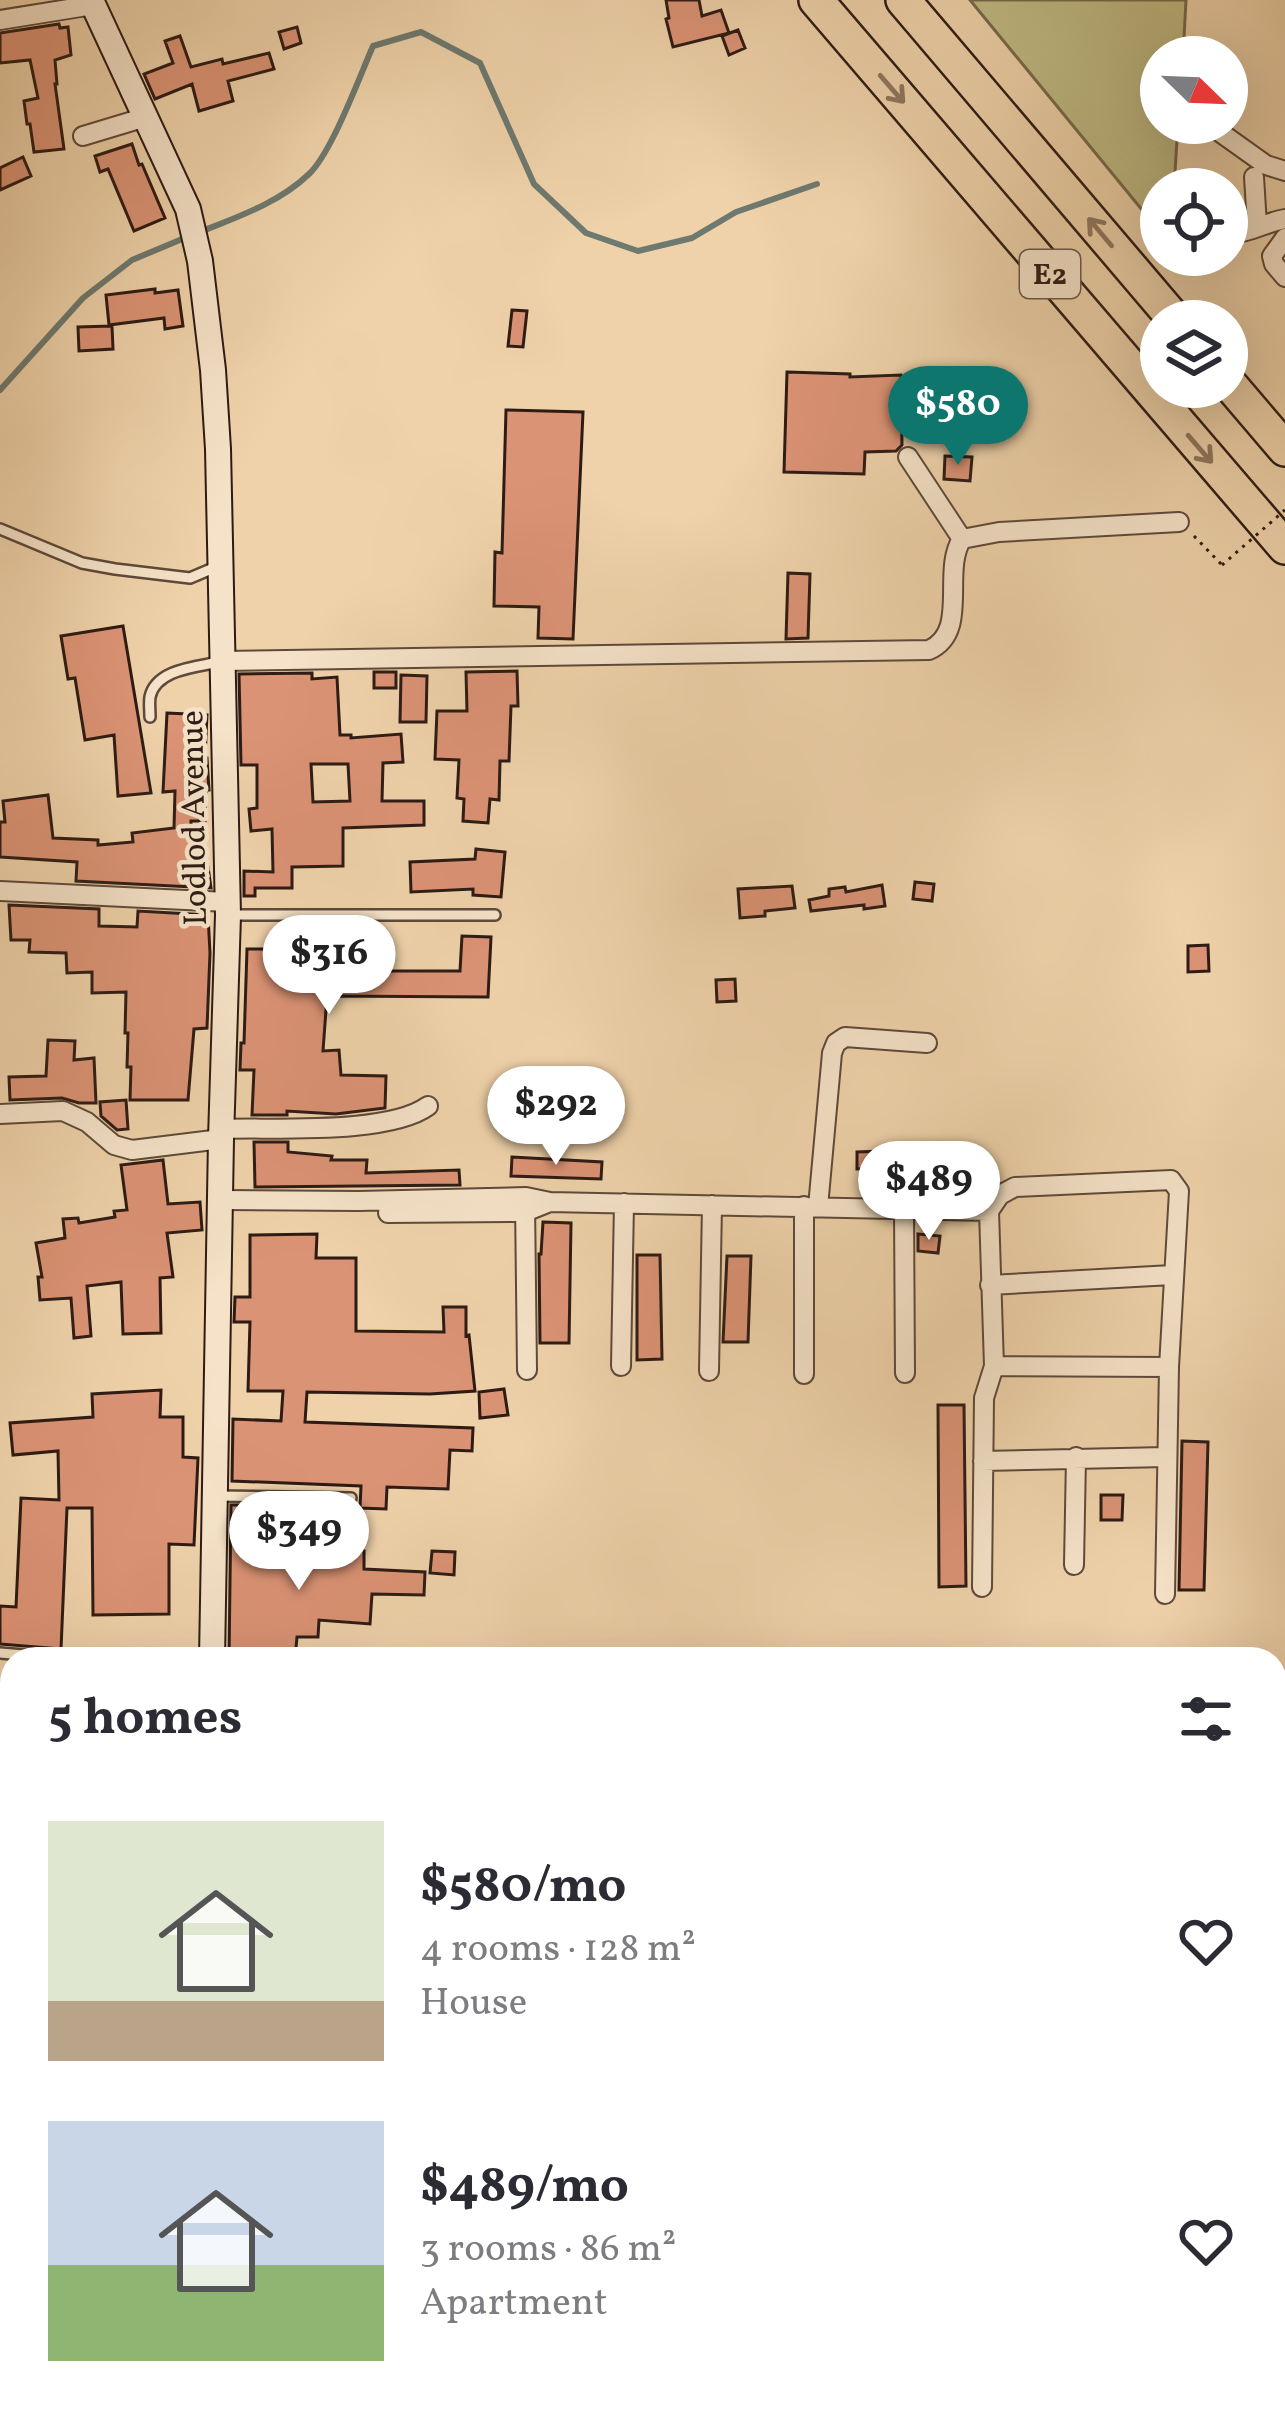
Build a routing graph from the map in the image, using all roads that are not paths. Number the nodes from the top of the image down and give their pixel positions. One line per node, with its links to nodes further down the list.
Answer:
1 (816, 0): 22 (highway, E2, one-way to 22)
2 (903, 0): 15 (highway, E2, one-way to 2)
3 (92, 3): 4 (street); 5 (main road, Lodlod Avenue)
4 (0, 20)
5 (146, 117): 6 (street); 23 (main road, Lodlod Avenue)
6 (83, 136)
7 (1237, 144): 8 (street)
8 (1285, 171)
9 (1254, 177): 11 (street)
10 (1285, 219): 11 (street)
11 (1257, 225): 12 (street)
12 (1248, 229)
13 (1285, 238): 14 (street)
14 (1285, 277)
15 (1158, 300)
16 (1248, 406): 17 (highway)
17 (1285, 449)
18 (908, 457): 21 (street)
19 (1179, 523): 21 (street)
20 (0, 529): 23 (lane)
21 (962, 539): 24 (street)
22 (1285, 547)
23 (221, 565): 24 (main road, Lodlod Avenue)
24 (221, 661): 25 (lane); 27 (main road, Lodlod Avenue)
25 (150, 717)
26 (0, 891): 27 (street)
27 (227, 909): 28 (lane); 32 (main road, Lodlod Avenue)
28 (495, 915)
29 (927, 1042): 37 (street)
30 (428, 1106): 32 (street)
31 (0, 1114): 32 (street)
32 (221, 1134): 36 (main road, Lodlod Avenue)
33 (624, 1203): 34 (street); 35 (street); 42 (street)
34 (525, 1204): 36 (street); 45 (street)
35 (712, 1204): 37 (street); 46 (street)
36 (221, 1206): 52 (main road, Lodlod Avenue)
37 (811, 1207): 38 (street); 48 (street)
38 (904, 1209): 39 (street); 47 (street)
39 (988, 1211): 40 (street); 41 (street)
40 (1172, 1275): 41 (street); 44 (street)
41 (990, 1286): 43 (street)
42 (621, 1366)
43 (994, 1366): 44 (street); 51 (street)
44 (1168, 1366): 50 (street)
45 (526, 1370)
46 (709, 1372)
47 (905, 1373)
48 (804, 1374)
49 (1076, 1457): 50 (street); 51 (street); 54 (street)
50 (1166, 1457): 56 (street)
51 (983, 1461): 55 (street)
52 (216, 1496): 53 (lane); 57 (main road, Lodlod Avenue)
53 (351, 1498)
54 (1074, 1565)
55 (982, 1587)
56 (1165, 1594)
57 (212, 1647)

